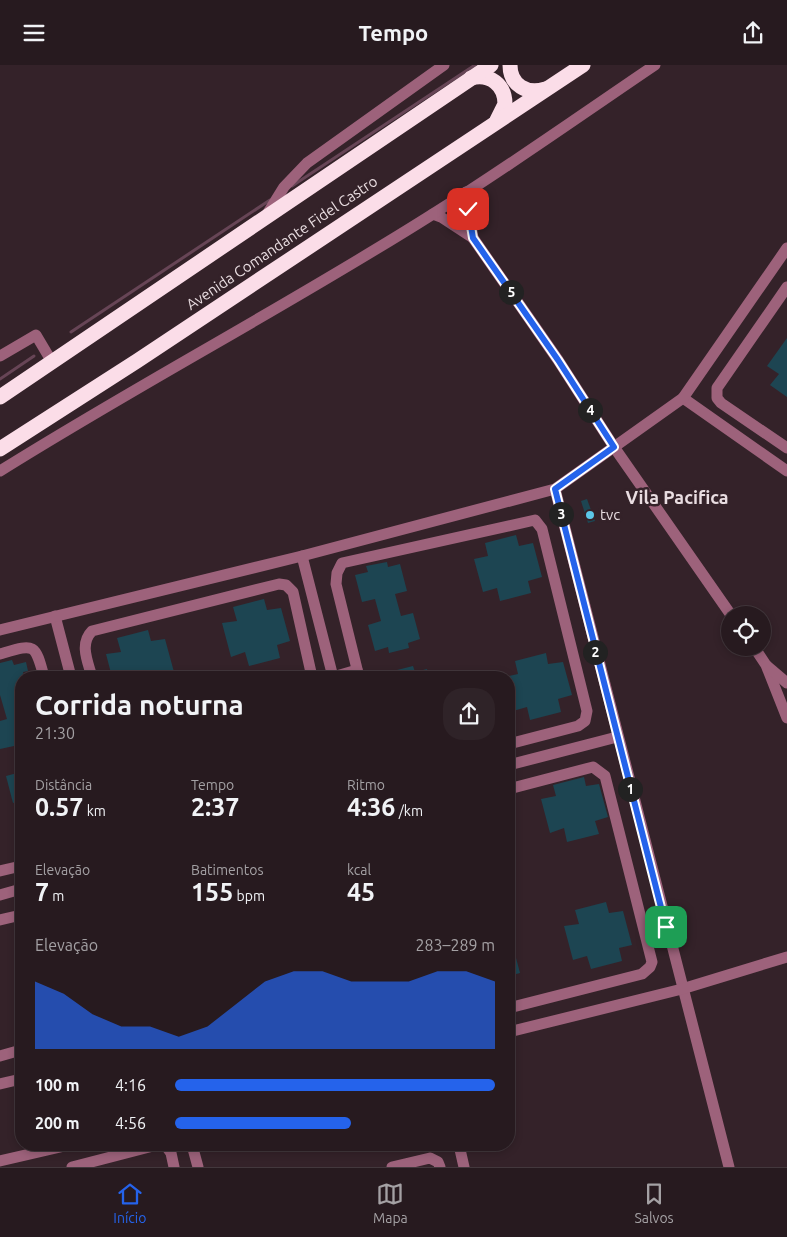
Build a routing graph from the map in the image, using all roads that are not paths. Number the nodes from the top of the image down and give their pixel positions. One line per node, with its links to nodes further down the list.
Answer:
1 (444, 65): 11 (street)
2 (491, 65): 6 (highway, Avenida Comandante Fidel Castro)
3 (510, 65): 7 (highway)
4 (583, 65): 7 (highway, Avenida Comandante Fidel Castro)
5 (655, 65): 9 (street)
6 (468, 80): 8 (highway); 11 (highway, Avenida Comandante Fidel Castro)
7 (549, 87): 8 (highway, Avenida Comandante Fidel Castro)
8 (495, 122): 21 (highway, Avenida Comandante Fidel Castro)
9 (466, 192): 10 (street); 12 (street)
10 (433, 214): 12 (street); 23 (street)
11 (265, 217): 16 (highway, Avenida Comandante Fidel Castro)
12 (473, 238): 19 (street)
13 (787, 248): 18 (street)
14 (787, 287): 20 (street)
15 (0, 356): 16 (street)
16 (52, 362): 17 (highway, Avenida Comandante Fidel Castro)
17 (0, 397)
18 (683, 398): 19 (street); 22 (street)
19 (614, 447): 24 (street); 28 (street)
20 (787, 448)
21 (0, 449)
22 (786, 467)
23 (0, 471)
24 (555, 489): 25 (street); 29 (street)
25 (302, 556): 26 (street); 40 (street)
26 (180, 586): 27 (street); 30 (street)
27 (186, 606): 38 (street); 39 (street)
28 (725, 606)
29 (586, 615): 31 (street); 44 (street)
30 (55, 616): 32 (street); 37 (street)
31 (564, 621): 41 (street); 45 (street)
32 (0, 630)
33 (0, 654): 36 (street)
34 (760, 656): 35 (street)
35 (766, 665): 42 (street); 43 (street)
36 (42, 671)
37 (69, 671)
38 (90, 671)
39 (311, 671)
40 (331, 671)
41 (357, 671)
42 (787, 683)
43 (787, 718)
44 (617, 737): 46 (street); 48 (street)
45 (515, 742)
46 (515, 763)
47 (515, 787): 50 (street)
48 (650, 865): 50 (street); 57 (street)
49 (15, 867): 51 (street)
50 (628, 869): 58 (street)
51 (0, 871)
52 (15, 891): 53 (street)
53 (0, 895)
54 (15, 916): 55 (street)
55 (0, 920)
56 (787, 957): 57 (street)
57 (682, 989): 59 (street); 76 (street)
58 (515, 1006)
59 (515, 1031)
60 (15, 1052): 61 (street)
61 (0, 1056)
62 (15, 1080): 63 (street)
63 (0, 1084)
64 (44, 1151): 69 (street)
65 (134, 1151): 70 (street)
66 (170, 1151): 71 (street)
67 (194, 1151): 72 (street)
68 (460, 1151): 75 (street)
69 (0, 1161)
70 (72, 1167)
71 (174, 1167)
72 (198, 1167)
73 (392, 1167): 74 (street)
74 (440, 1167)
75 (464, 1167)
76 (728, 1167)

